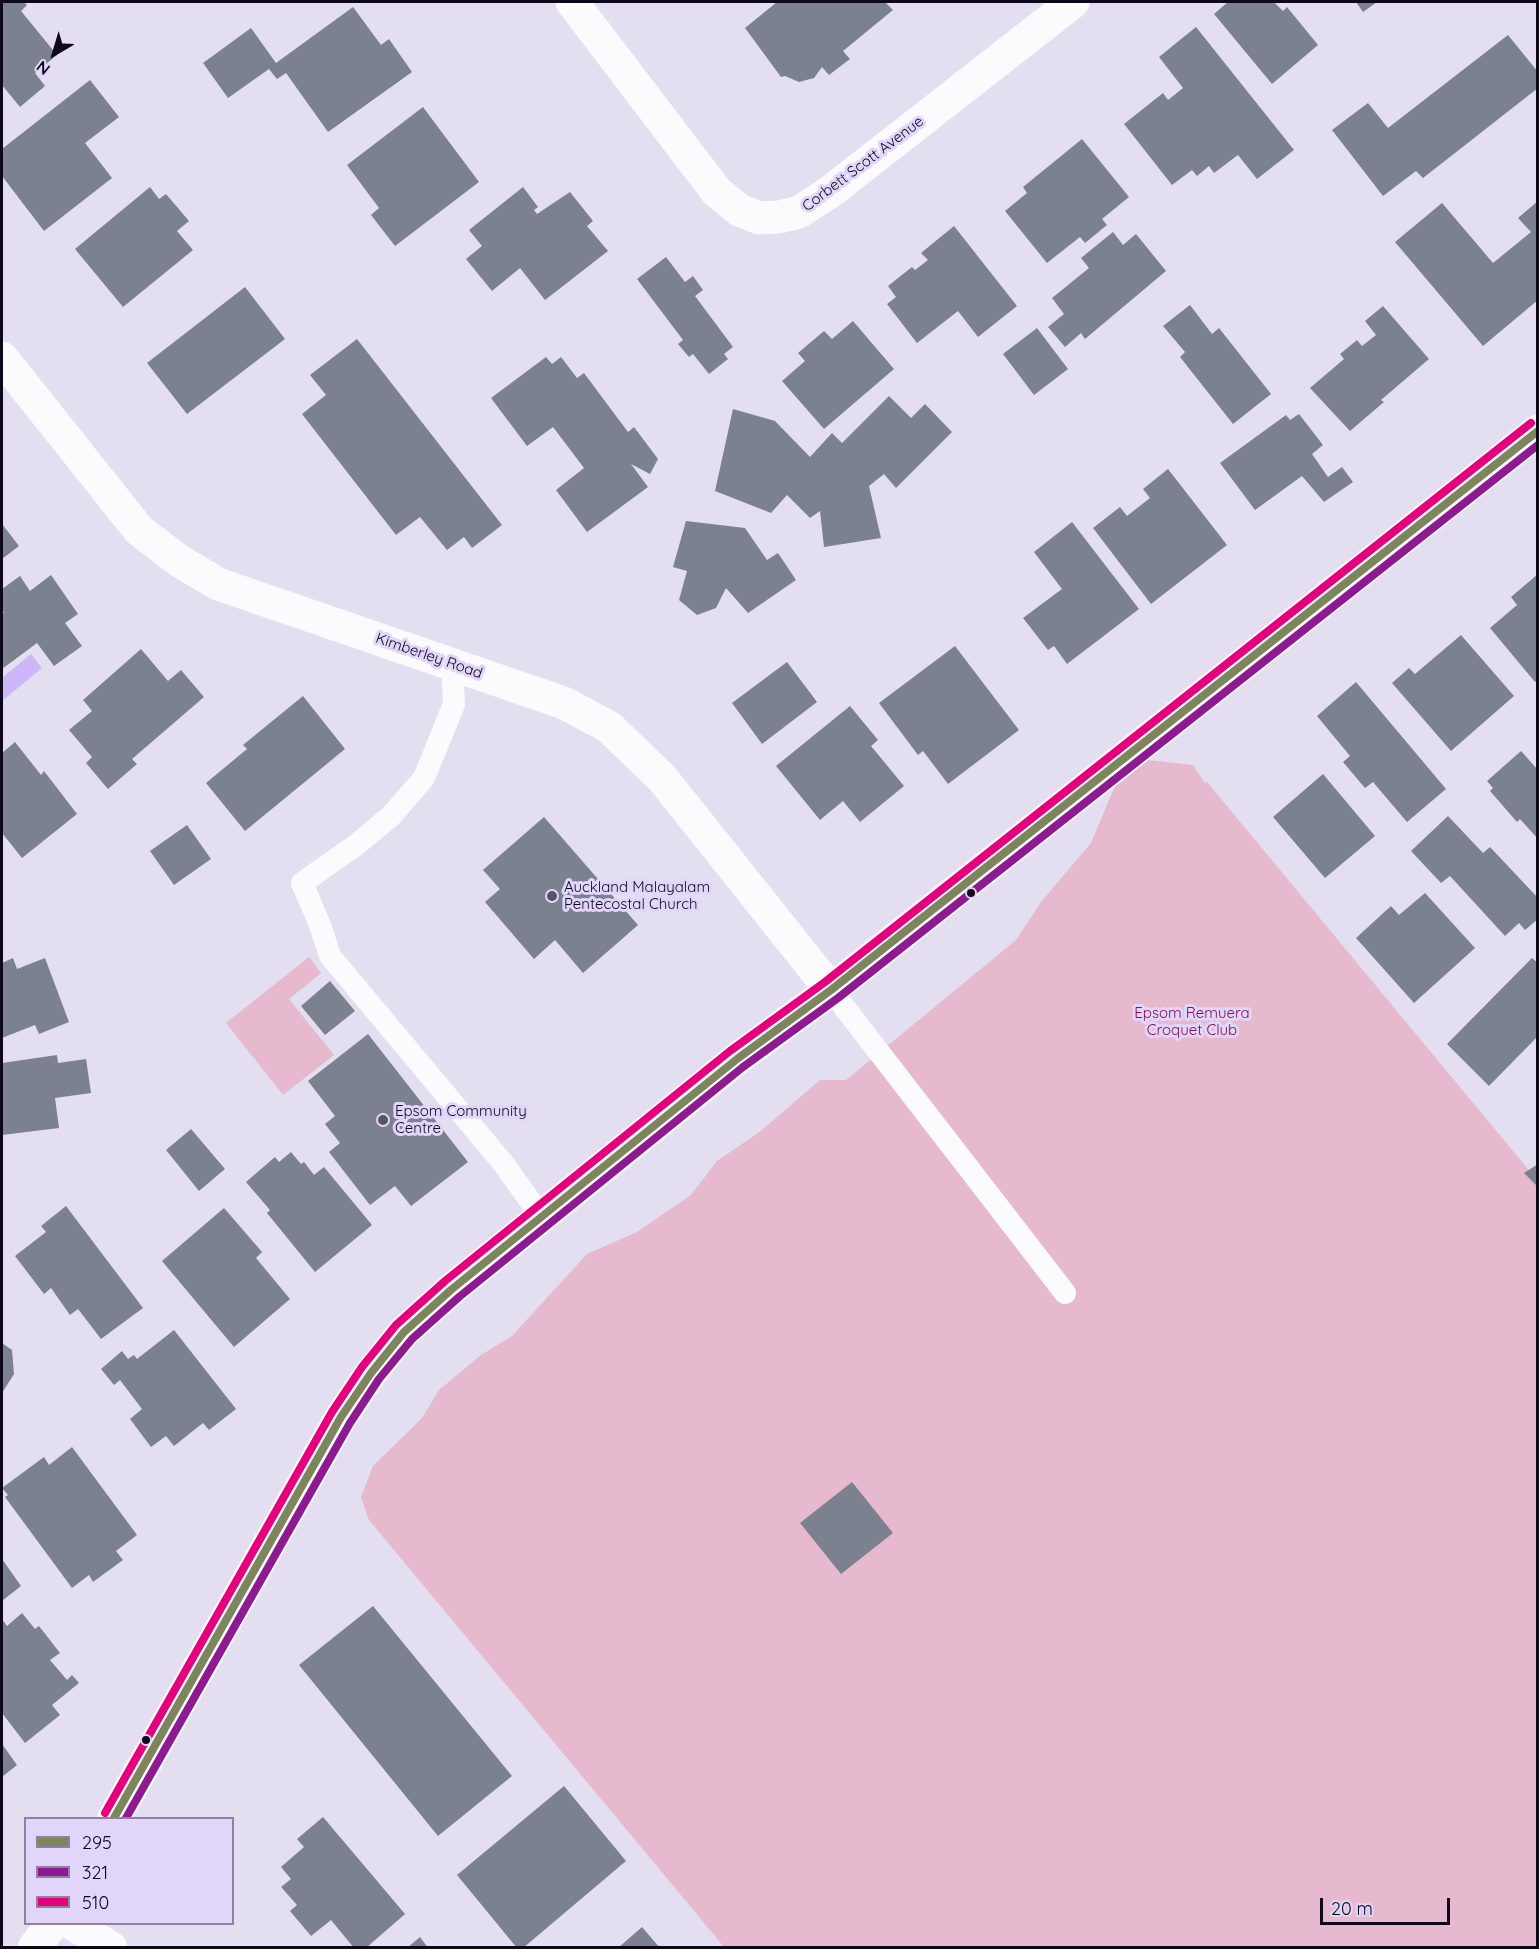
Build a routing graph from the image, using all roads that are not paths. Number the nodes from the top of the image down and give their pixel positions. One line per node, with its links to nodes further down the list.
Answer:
1 (572, 2): 2 (main road, Corbett Scott Avenue)
2 (1073, 2)
3 (2, 358): 5 (main road, Kimberley Road)
4 (1538, 431): 6 (main road)
5 (452, 664): 6 (main road, Kimberley Road); 7 (lane)
6 (831, 990): 7 (main road); 8 (lane)
7 (541, 1216): 9 (main road)
8 (1065, 1293)
9 (115, 1817)
10 (50, 1925): 12 (main road)
11 (76, 1925): 13 (main road)
12 (34, 1947)
13 (111, 1947)

